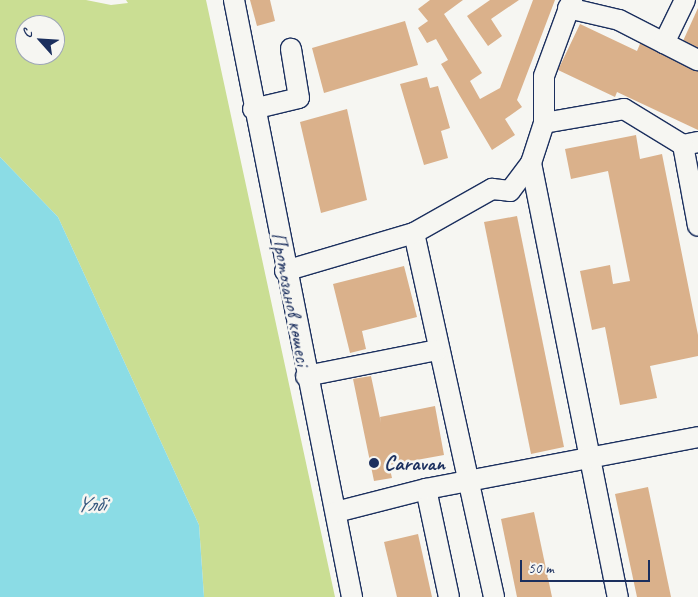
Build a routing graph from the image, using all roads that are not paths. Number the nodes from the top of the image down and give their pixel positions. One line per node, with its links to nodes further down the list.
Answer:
1 (234, 0): 7 (street, Протозанов көшесі)
2 (685, 0): 4 (street)
3 (570, 4): 4 (street); 8 (street)
4 (664, 43): 6 (street)
5 (291, 49): 7 (street)
6 (698, 60)
7 (253, 109): 13 (street, Протозанов көшесі)
8 (544, 123): 9 (street); 10 (street)
9 (690, 144): 11 (street)
10 (531, 163): 12 (street); 17 (street)
11 (698, 226)
12 (414, 233): 13 (street); 14 (street)
13 (285, 271): 15 (street, Протозанов көшесі)
14 (437, 350): 15 (street); 18 (street)
15 (306, 376): 20 (street, Протозанов көшесі)
16 (698, 439): 17 (street)
17 (590, 457): 18 (street); 24 (street)
18 (469, 481): 19 (street); 23 (street)
19 (426, 489): 20 (street); 22 (street)
20 (336, 512): 21 (street, Протозанов көшесі)
21 (352, 597)
22 (449, 597)
23 (494, 597)
24 (618, 597)

